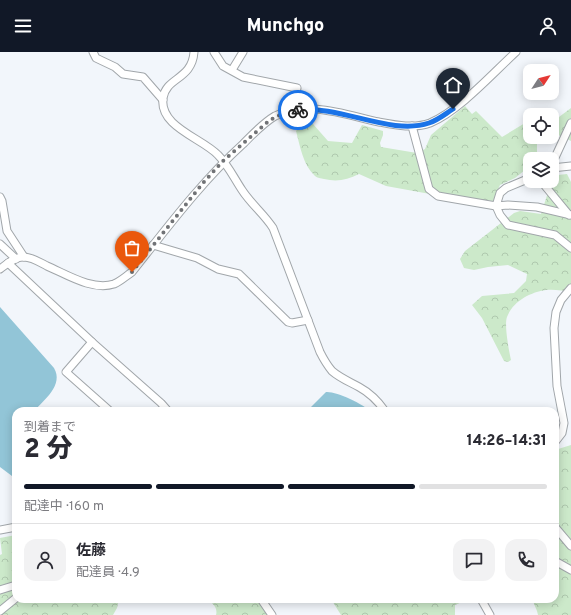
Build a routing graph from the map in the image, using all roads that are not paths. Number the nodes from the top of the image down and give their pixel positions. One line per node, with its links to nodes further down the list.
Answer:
1 (93, 52): 7 (street)
2 (194, 52): 7 (street)
3 (214, 52): 6 (street)
4 (243, 52): 6 (street)
5 (516, 52): 10 (street)
6 (232, 70): 8 (street)
7 (163, 100): 12 (street)
8 (292, 111): 10 (street); 12 (street)
9 (571, 123): 11 (street)
10 (412, 126): 18 (street)
11 (558, 152)
12 (223, 161): 21 (street); 28 (street)
13 (571, 166): 14 (street)
14 (559, 167)
15 (523, 181): 18 (street)
16 (547, 188): 19 (street)
17 (0, 197): 23 (street)
18 (496, 206): 19 (street); 22 (street)
19 (570, 215)
20 (0, 244): 24 (street)
21 (153, 245): 23 (street); 28 (street)
22 (571, 248)
23 (24, 257): 24 (street)
24 (16, 259): 25 (street)
25 (8, 264): 26 (street); 29 (street)
26 (0, 269)
27 (571, 288): 33 (street)
28 (308, 320): 32 (street)
29 (92, 342): 30 (street); 31 (street)
30 (105, 407)
31 (164, 407)
32 (382, 407)
33 (559, 437)
34 (12, 528): 35 (street)
35 (0, 530)
36 (559, 532): 37 (street)
37 (571, 546)
38 (559, 563): 39 (street)
39 (571, 570)
40 (12, 586): 41 (street)
41 (0, 590)
42 (12, 601): 45 (street)
43 (264, 603): 46 (street)
44 (483, 603): 47 (street)
45 (0, 611)
46 (272, 615)
47 (490, 615)

